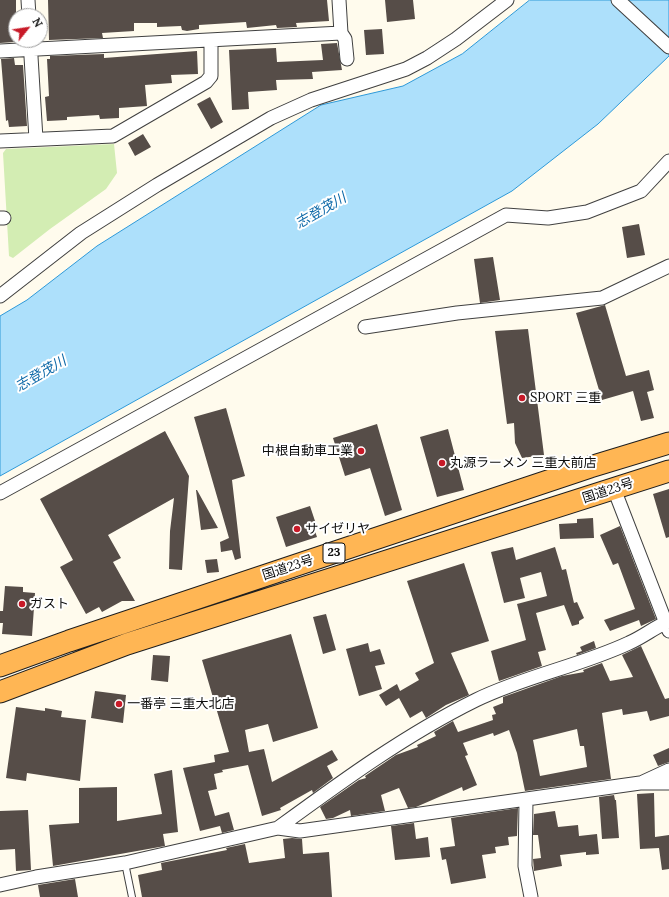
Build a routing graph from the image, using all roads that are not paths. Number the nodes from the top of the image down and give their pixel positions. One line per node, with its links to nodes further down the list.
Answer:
1 (339, 0): 4 (street)
2 (507, 0): 16 (street)
3 (618, 0): 7 (street)
4 (341, 33): 5 (street); 11 (street)
5 (211, 40): 6 (street); 12 (street)
6 (48, 45)
7 (669, 47)
8 (15, 48): 10 (street)
9 (30, 48): 12 (street)
10 (0, 51)
11 (347, 59)
12 (36, 140): 13 (street)
13 (0, 141)
14 (669, 161): 21 (street)
15 (669, 266): 17 (street)
16 (0, 296)
17 (365, 327)
18 (669, 443): 23 (highway, 国道23号 / 23)
19 (669, 471): 20 (highway, 国道23号 / 23)
20 (614, 489): 22 (street); 24 (highway, 国道23号 / 23)
21 (0, 493)
22 (668, 625): 29 (street)
23 (0, 666)
24 (0, 692)
25 (669, 770): 26 (street)
26 (640, 783): 27 (street); 28 (street)
27 (669, 783)
28 (526, 801): 29 (street); 33 (street)
29 (278, 828): 30 (street)
30 (125, 863): 31 (street); 32 (lane)
31 (0, 886)
32 (132, 897)
33 (532, 897)

